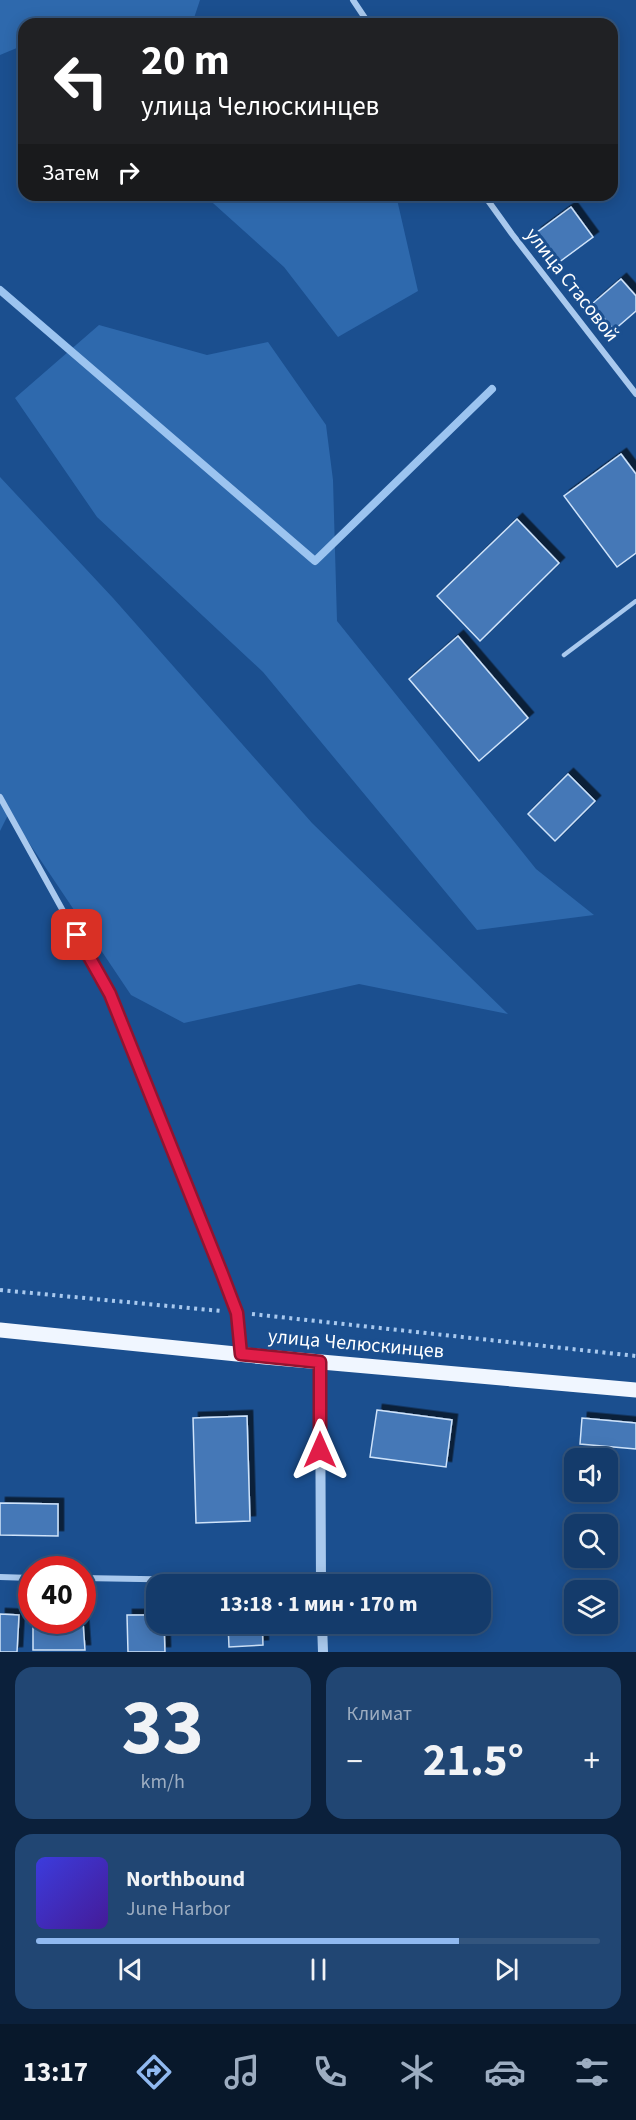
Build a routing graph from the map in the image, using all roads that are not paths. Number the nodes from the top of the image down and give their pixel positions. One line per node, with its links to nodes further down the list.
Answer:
1 (353, 0): 2 (street)
2 (365, 18)
3 (488, 201): 4 (street, улица Стасовой)
4 (636, 394)
5 (636, 601): 6 (lane)
6 (564, 655)
7 (0, 797): 9 (street)
8 (0, 1330): 9 (main road, улица Челюскинцев)
9 (241, 1354): 10 (main road, улица Челюскинцев)
10 (320, 1362): 11 (main road, улица Челюскинцев); 12 (street)
11 (636, 1390)
12 (321, 1574)
13 (0, 1577): 14 (street)
14 (18, 1578)
15 (96, 1578): 16 (street)
16 (146, 1579)
17 (322, 1634): 18 (street)
18 (323, 1652)

